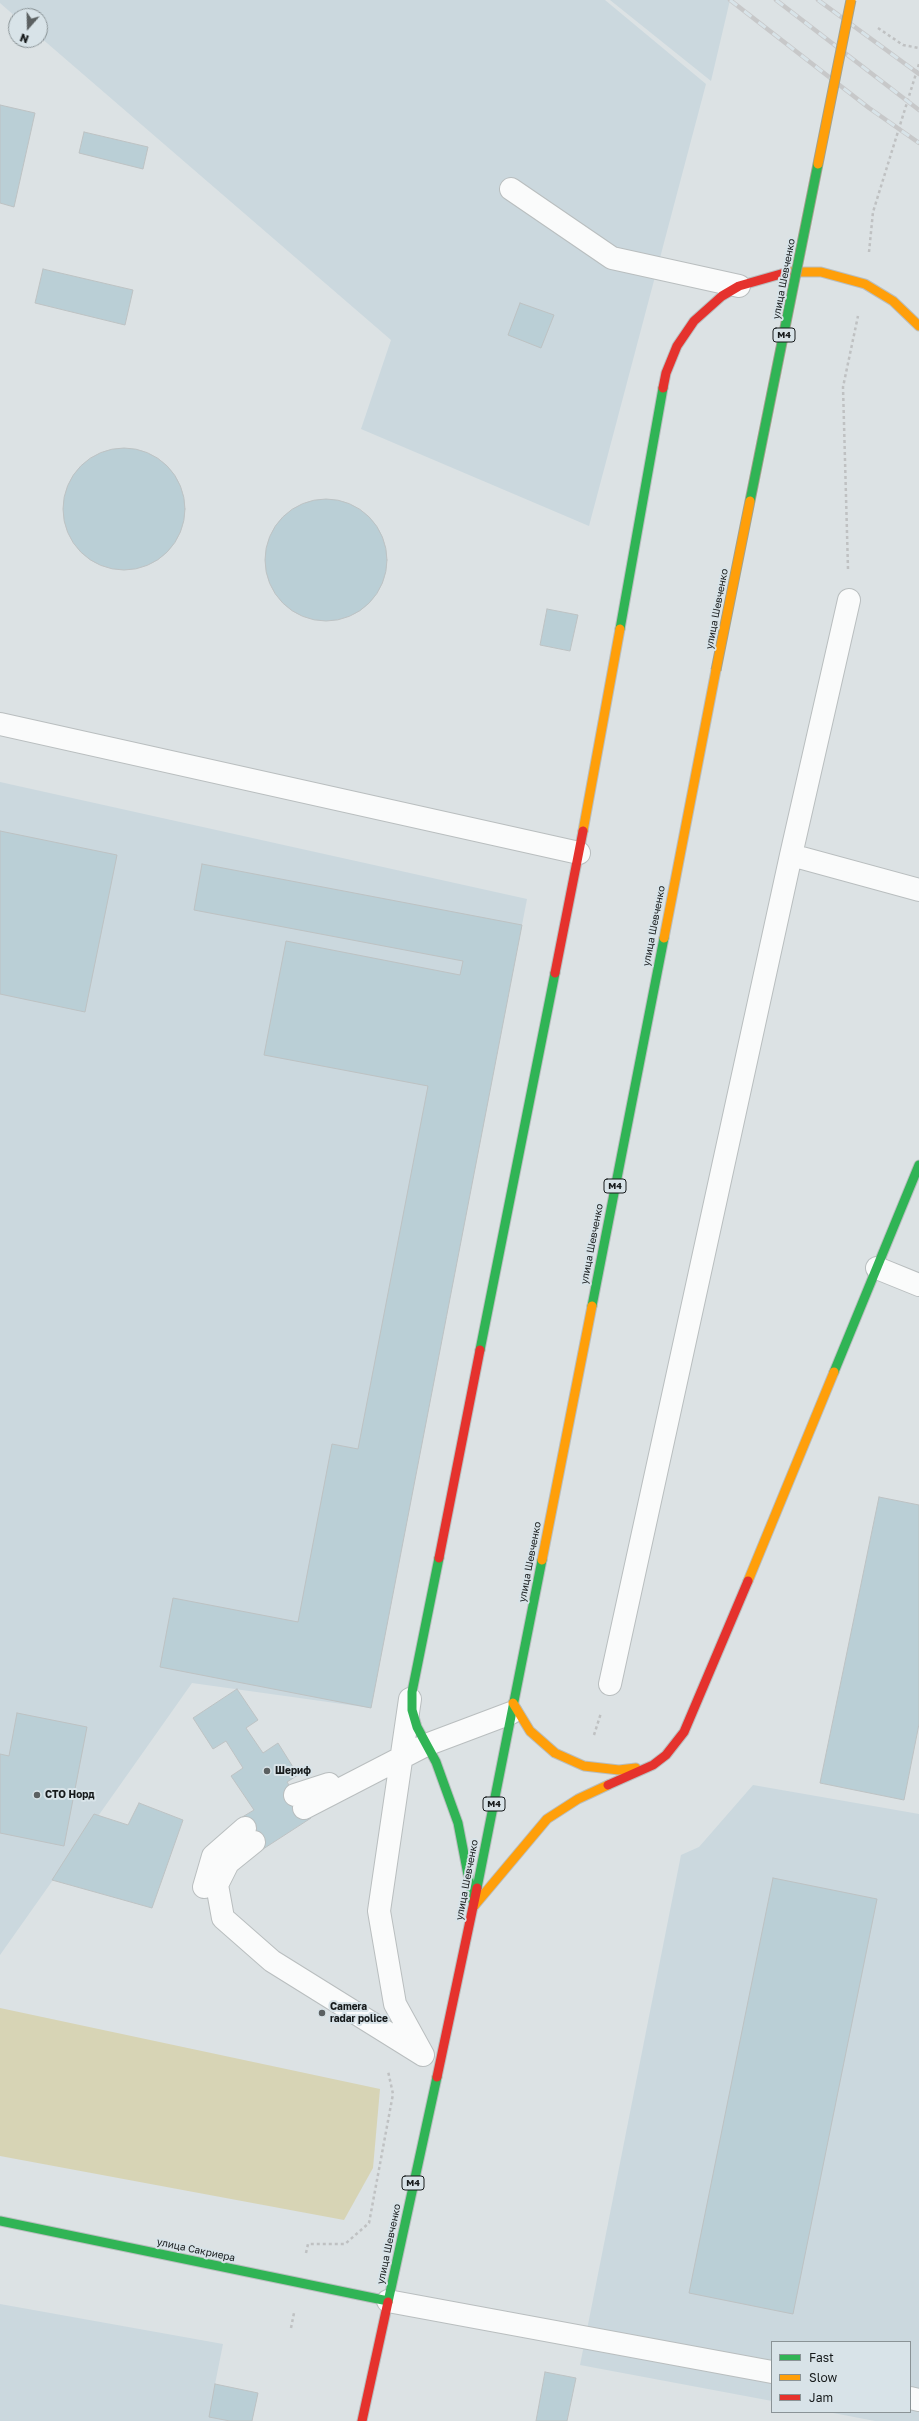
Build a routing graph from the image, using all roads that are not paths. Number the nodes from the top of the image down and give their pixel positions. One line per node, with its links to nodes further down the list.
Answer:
1 (851, 0): 15 (main road, улица Шевченко / M4, bridge)
2 (511, 189): 3 (street)
3 (739, 286): 4 (main road); 7 (main road)
4 (919, 326)
5 (849, 600): 8 (street)
6 (0, 724): 7 (street)
7 (579, 853): 14 (main road)
8 (791, 855): 9 (street); 13 (street)
9 (919, 890)
10 (919, 1165): 11 (main road)
11 (877, 1268): 12 (street); 18 (main road)
12 (919, 1285)
13 (610, 1684)
14 (412, 1692): 16 (main road); 17 (street)
15 (512, 1708): 16 (street); 18 (main road); 21 (main road, улица Шевченко / M4)
16 (426, 1745): 17 (street); 21 (main road)
17 (393, 1762): 19 (street); 22 (street)
18 (653, 1765): 21 (main road)
19 (300, 1801)
20 (250, 1835): 22 (street)
21 (474, 1906): 22 (main road, улица Шевченко / M4)
22 (431, 2061): 24 (main road, улица Шевченко / M4)
23 (0, 2221): 24 (main road, улица Сакриера)
24 (388, 2300): 25 (street); 26 (main road, улица Шевченко / M4)
25 (771, 2372)
26 (362, 2421)

